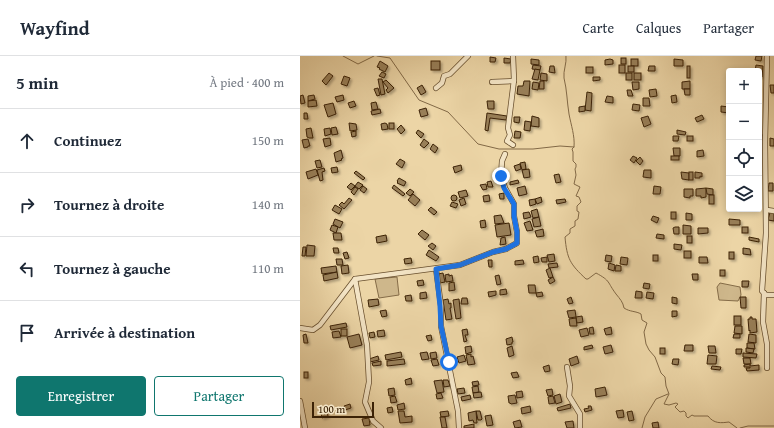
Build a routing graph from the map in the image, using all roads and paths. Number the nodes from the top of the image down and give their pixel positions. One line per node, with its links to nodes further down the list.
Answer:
1 (468, 56): 6 (street)
2 (513, 56): 4 (street)
3 (767, 56): 9 (street)
4 (514, 81): 5 (street); 7 (street)
5 (492, 82)
6 (436, 88)
7 (513, 144)
8 (505, 154): 11 (street)
9 (767, 210): 10 (street); 13 (street)
10 (774, 211)
11 (436, 269): 12 (street); 21 (street)
12 (355, 279): 15 (street); 20 (street)
13 (764, 293): 14 (street); 17 (street)
14 (774, 295)
15 (300, 328)
16 (567, 367): 22 (street)
17 (767, 368)
18 (300, 401): 19 (street)
19 (305, 428)
20 (381, 428)
21 (459, 428)
22 (580, 428)

